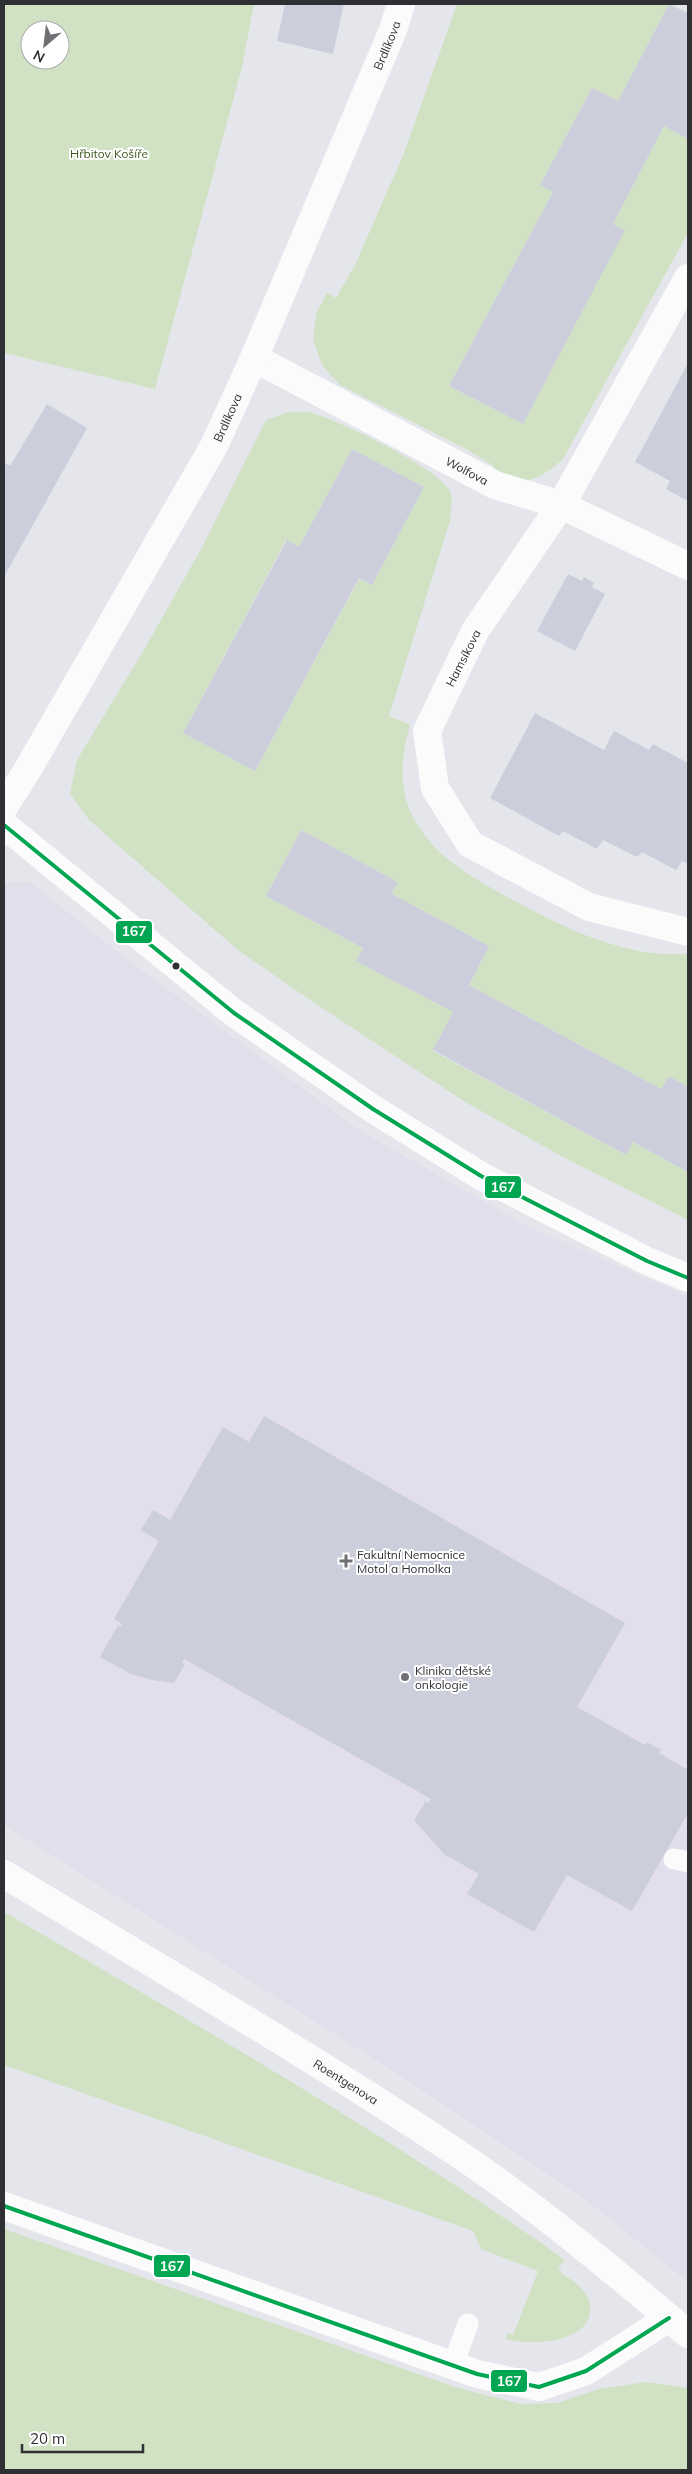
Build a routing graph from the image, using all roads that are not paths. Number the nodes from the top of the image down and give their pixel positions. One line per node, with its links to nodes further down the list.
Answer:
1 (401, 4): 3 (street, Brdlíkova)
2 (688, 278): 4 (street, Hamsíkova)
3 (254, 358): 4 (street, Wolfova); 6 (street, Brdlíkova)
4 (561, 505): 5 (street, Wolfova); 8 (street, Hamsíkova)
5 (688, 566)
6 (4, 807)
7 (4, 825): 9 (street)
8 (688, 932)
9 (688, 1278)
10 (4, 1874): 13 (street, Roentgenova)
11 (4, 2206): 14 (street, Roentgenova)
12 (468, 2324): 14 (lane)
13 (679, 2326): 14 (street, Roentgenova)
14 (453, 2365)

